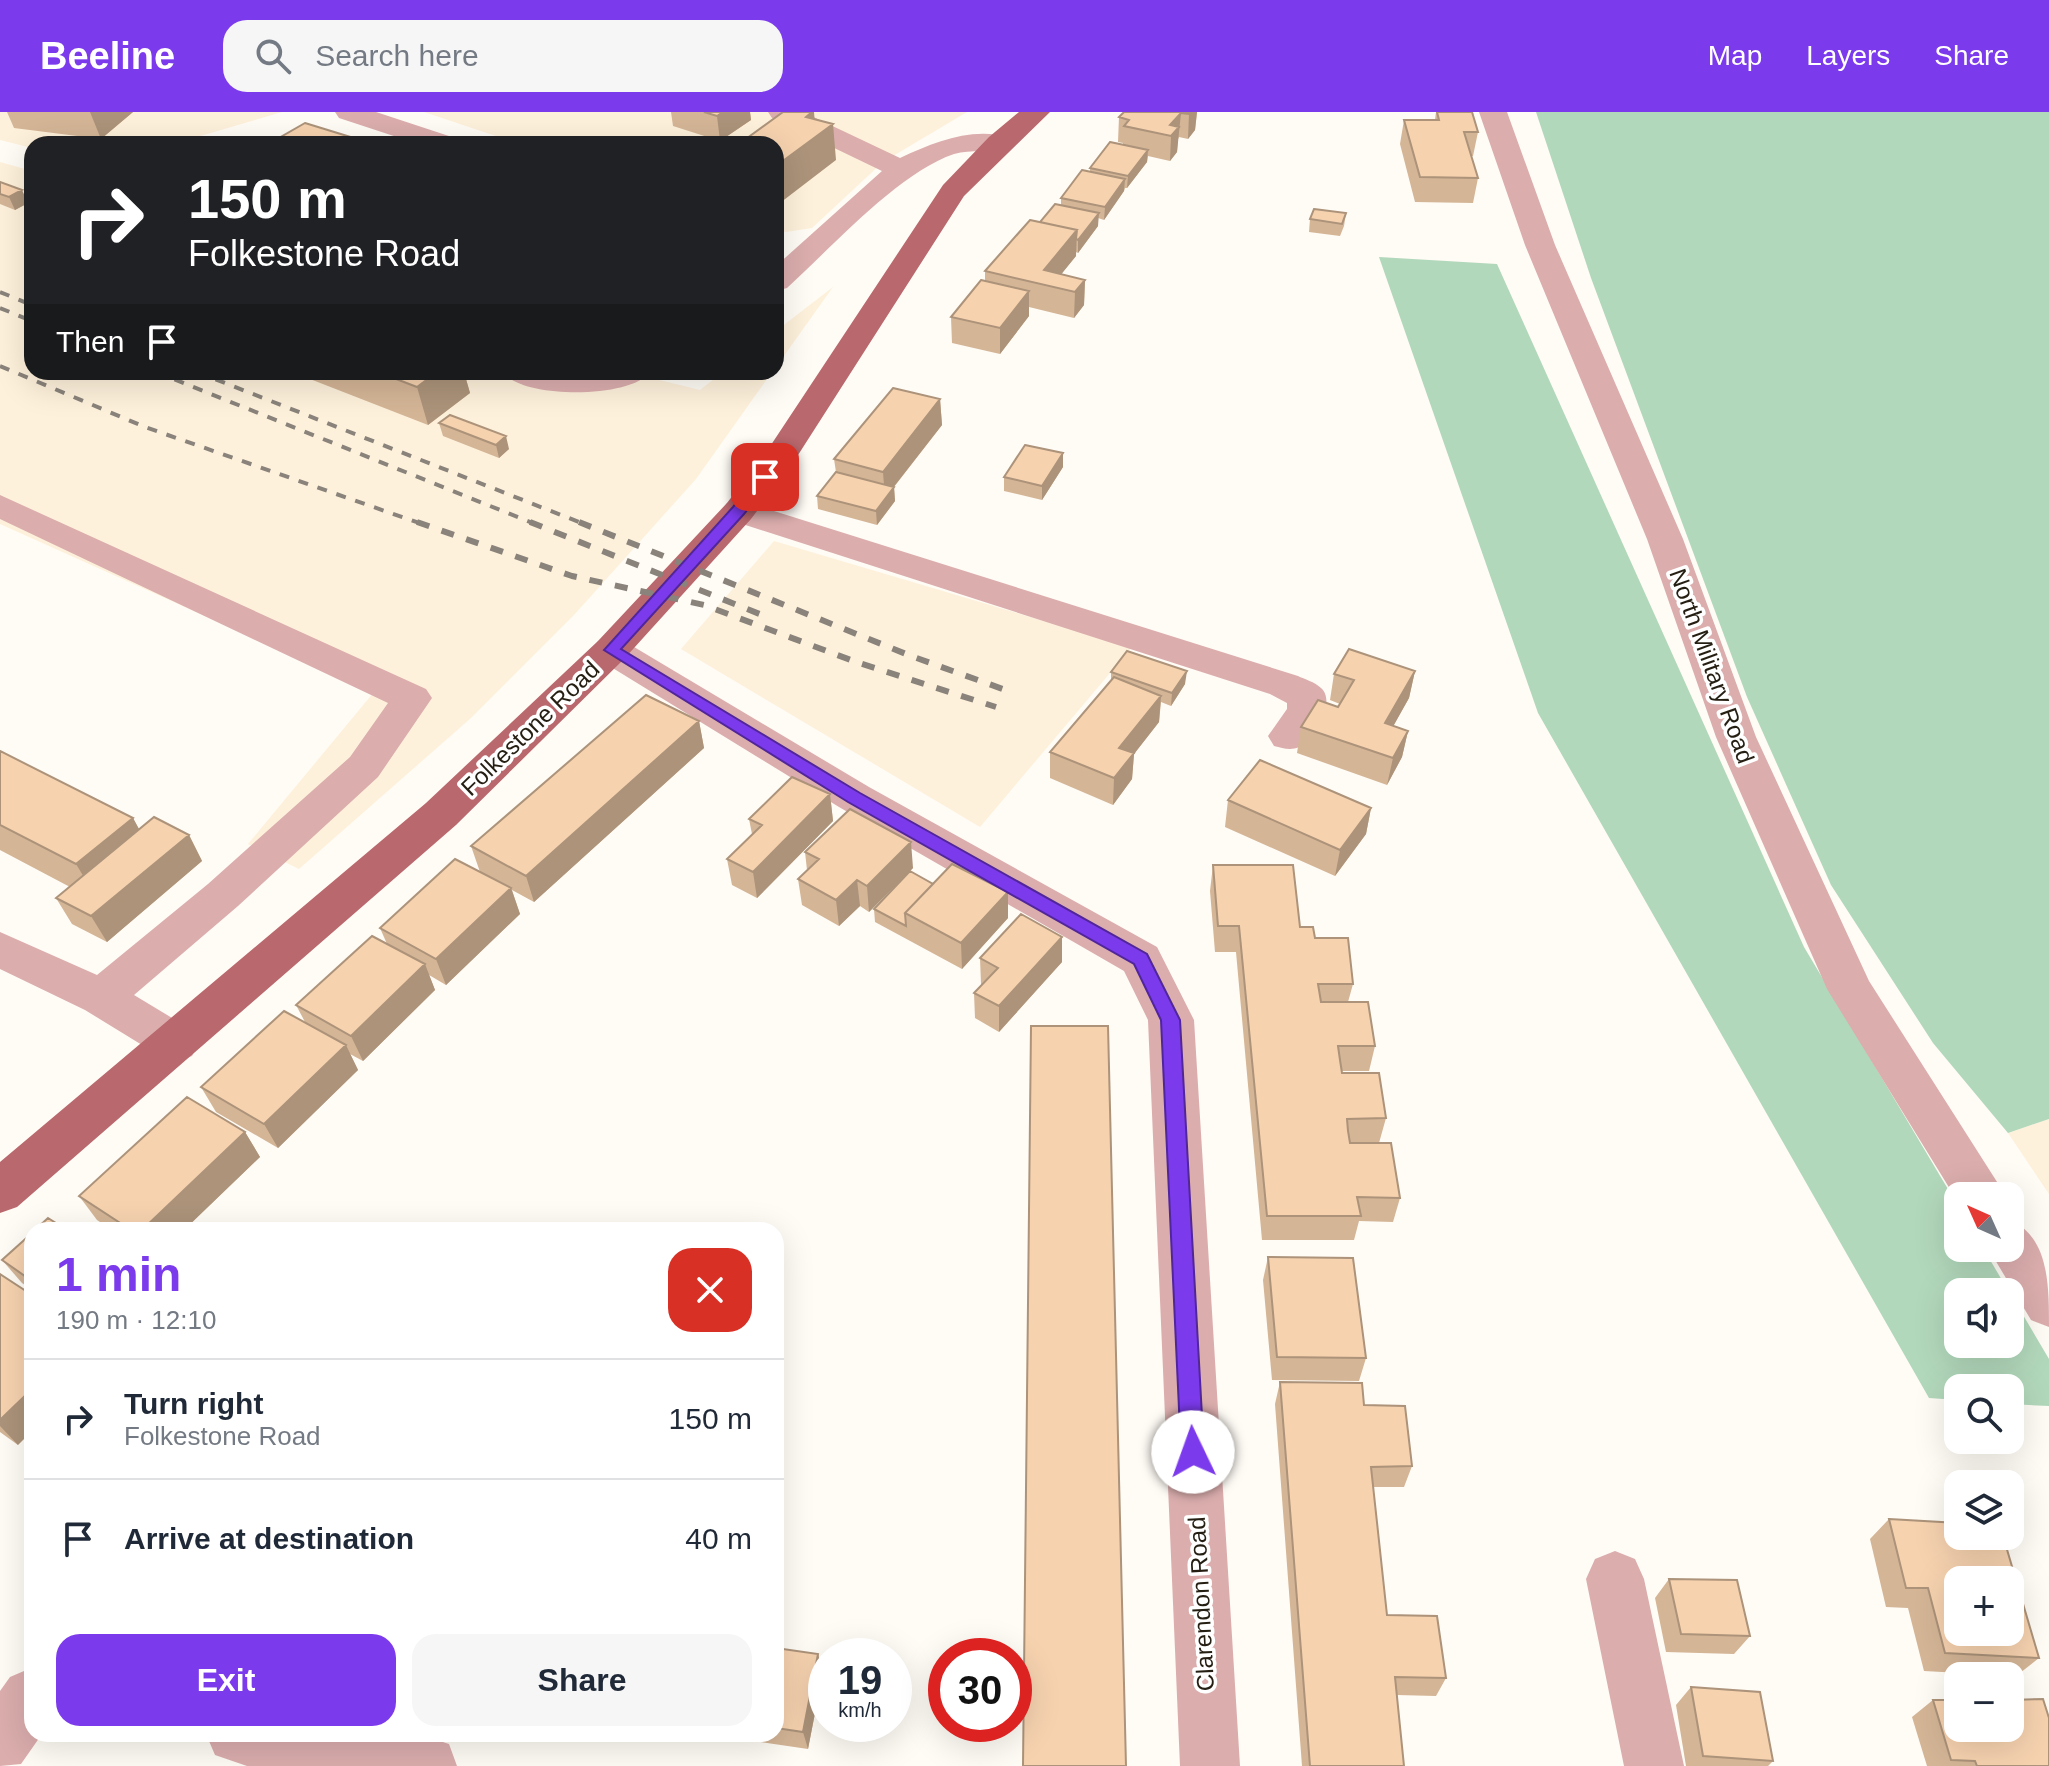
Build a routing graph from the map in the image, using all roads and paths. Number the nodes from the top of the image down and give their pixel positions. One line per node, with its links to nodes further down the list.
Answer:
1 (349, 112): 5 (street)
2 (782, 112): 7 (street)
3 (1036, 112): 6 (main road, Folkestone Road)
4 (1493, 112): 20 (street, North Military Road)
5 (421, 136)
6 (999, 143): 7 (street); 8 (main road, Folkestone Road)
7 (902, 168): 9 (street)
8 (953, 191): 9 (street); 14 (main road, Folkestone Road)
9 (864, 203): 10 (street)
10 (784, 266)
11 (555, 380): 12 (street)
12 (609, 380)
13 (0, 506): 18 (street)
14 (731, 519): 15 (main road, Folkestone Road); 16 (street)
15 (620, 640): 19 (main road, Folkestone Road); 27 (street, Clarendon Road)
16 (1288, 736)
17 (0, 949): 18 (street)
18 (101, 997): 19 (street)
19 (176, 1043): 21 (main road, Folkestone Road)
20 (1972, 1182)
21 (0, 1192)
22 (2023, 1262): 23 (street)
23 (2049, 1304)
24 (1615, 1579): 28 (street)
25 (283, 1742): 26 (street)
26 (417, 1765)
27 (1210, 1766)
28 (1654, 1766)

